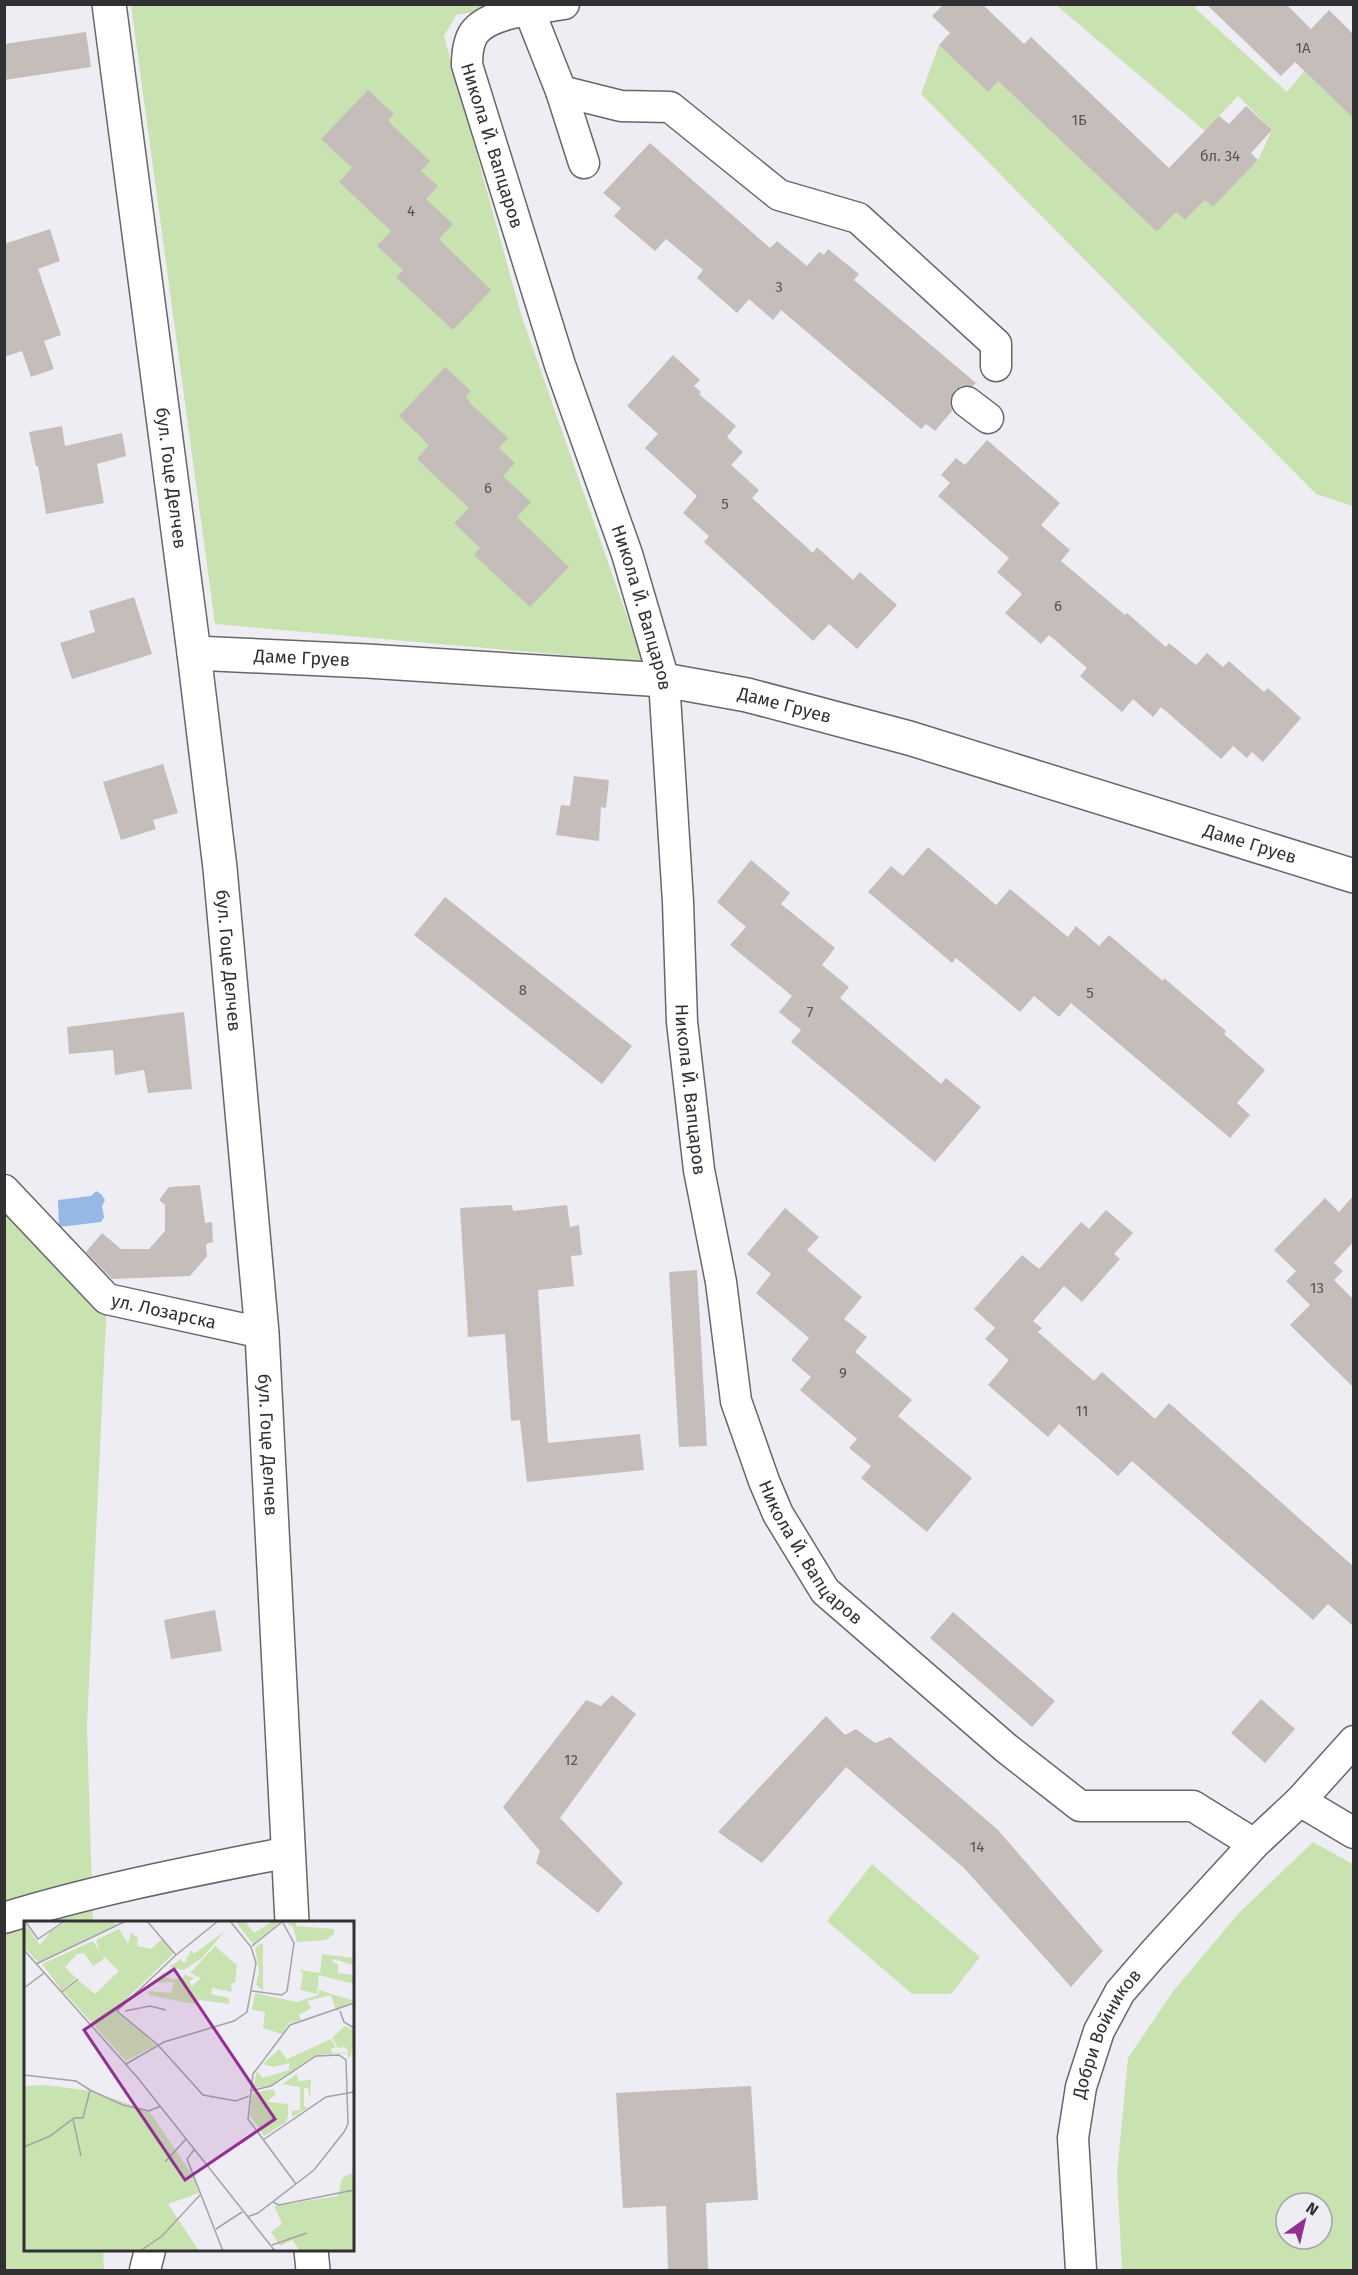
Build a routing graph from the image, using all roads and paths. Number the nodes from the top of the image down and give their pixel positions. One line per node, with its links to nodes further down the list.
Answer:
1 (109, 4): 7 (main road, бул. Гоце Делчев)
2 (564, 4): 3 (street, Никола Й. Вапцаров)
3 (529, 10): 4 (street); 8 (street, Никола Й. Вапцаров)
4 (561, 91): 5 (street); 6 (street)
5 (584, 163)
6 (996, 366)
7 (194, 653): 8 (main road, Даме Груев); 11 (main road, бул. Гоце Делчев)
8 (664, 680): 9 (main road, Даме Груев); 15 (street, Никола Й. Вапцаров)
9 (1353, 876)
10 (4, 1190): 11 (street, ул. Лозарска)
11 (262, 1333): 16 (main road, бул. Гоце Делчев)
12 (1353, 1741): 13 (street)
13 (1300, 1801): 14 (street); 15 (street)
14 (1353, 1833)
15 (1254, 1844): 23 (street, Добри Войников)
16 (289, 1852): 17 (street); 18 (main road, бул. Гоце Делчев)
17 (4, 1918)
18 (292, 1921)
19 (150, 2251): 21 (street)
20 (311, 2251): 22 (main road)
21 (145, 2271)
22 (313, 2271)
23 (1081, 2271)

